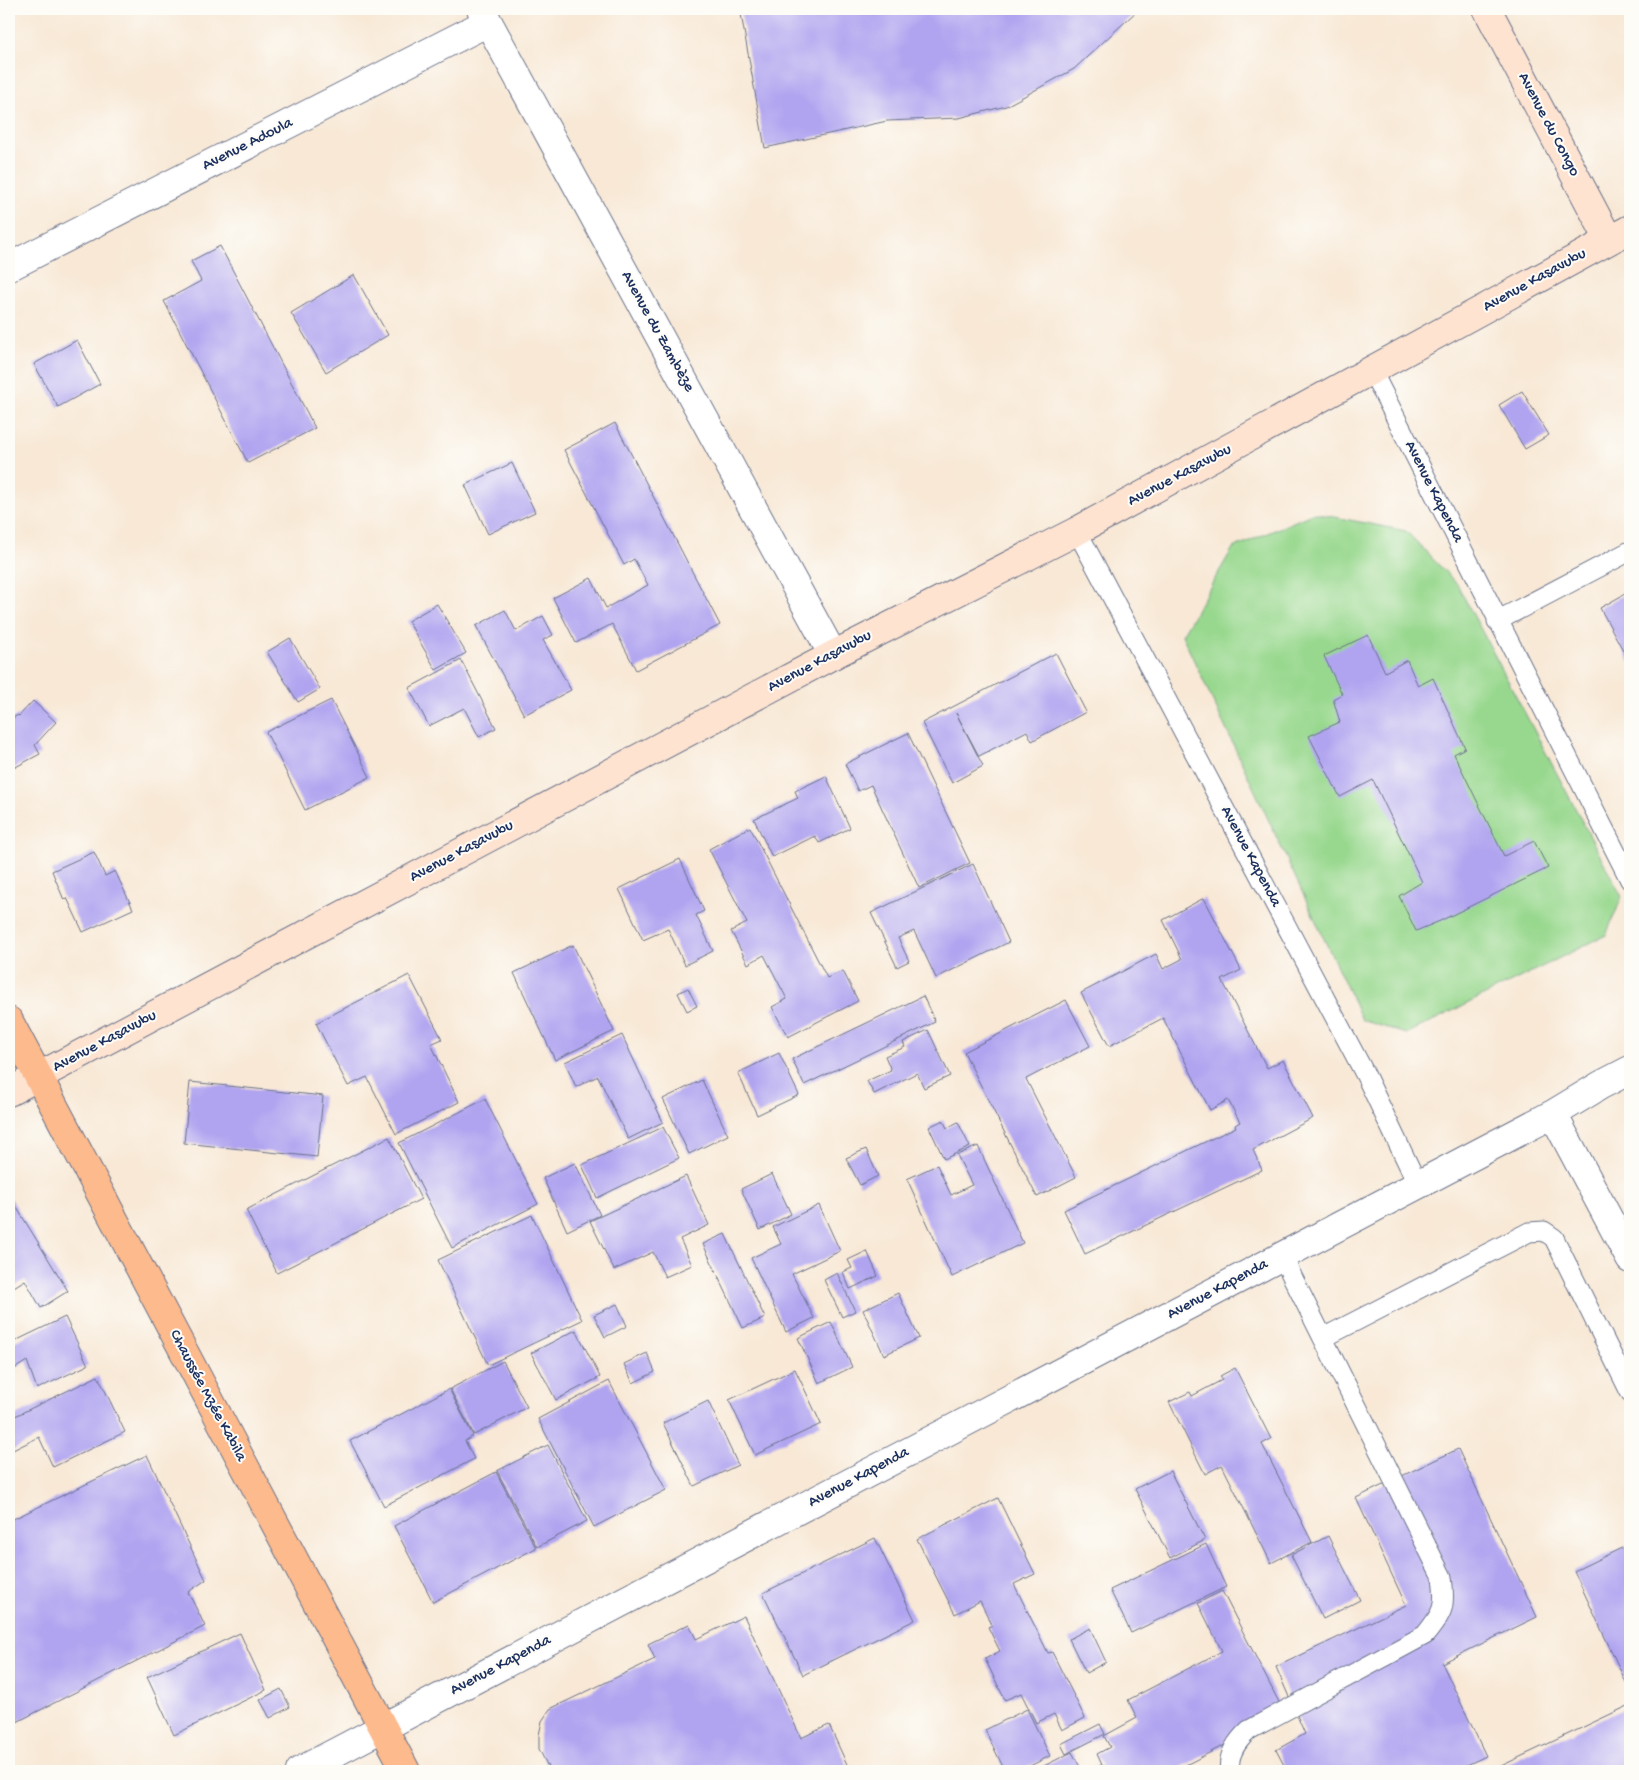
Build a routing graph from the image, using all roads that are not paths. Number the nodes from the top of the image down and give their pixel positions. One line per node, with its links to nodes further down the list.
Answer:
1 (1487, 9): 3 (main road, Avenue du Congo)
2 (484, 16): 4 (street, Avenue Adoula); 9 (street, Avenue du Zambèze)
3 (1620, 235): 5 (main road, Avenue Kasavubu)
4 (9, 267)
5 (1372, 371): 6 (main road, Avenue Kasavubu); 8 (lane, Avenue Kapenda)
6 (1077, 531): 9 (main road, Avenue Kasavubu); 16 (lane, Avenue Kapenda)
7 (1630, 551): 8 (lane)
8 (1497, 620): 10 (lane, Avenue Kapenda)
9 (833, 655): 13 (main road, Avenue Kasavubu)
10 (1630, 880)
11 (9, 1021): 13 (highway, Chaussée Mzée Kabila)
12 (1630, 1070): 15 (street, Avenue Kapenda)
13 (38, 1077): 14 (main road, Avenue Kasavubu); 21 (highway, Chaussée Mzée Kabila)
14 (9, 1092)
15 (1553, 1114): 16 (street, Avenue Kapenda); 18 (street)
16 (1418, 1185): 17 (street, Avenue Kapenda)
17 (1282, 1256): 19 (lane); 21 (street, Avenue Kapenda)
18 (1630, 1259)
19 (1323, 1338): 20 (lane); 24 (lane)
20 (1630, 1392)
21 (383, 1728): 22 (street, Avenue Kapenda); 23 (highway, Chaussée Mzée Kabila)
22 (300, 1771)
23 (406, 1771)
24 (1230, 1771)

